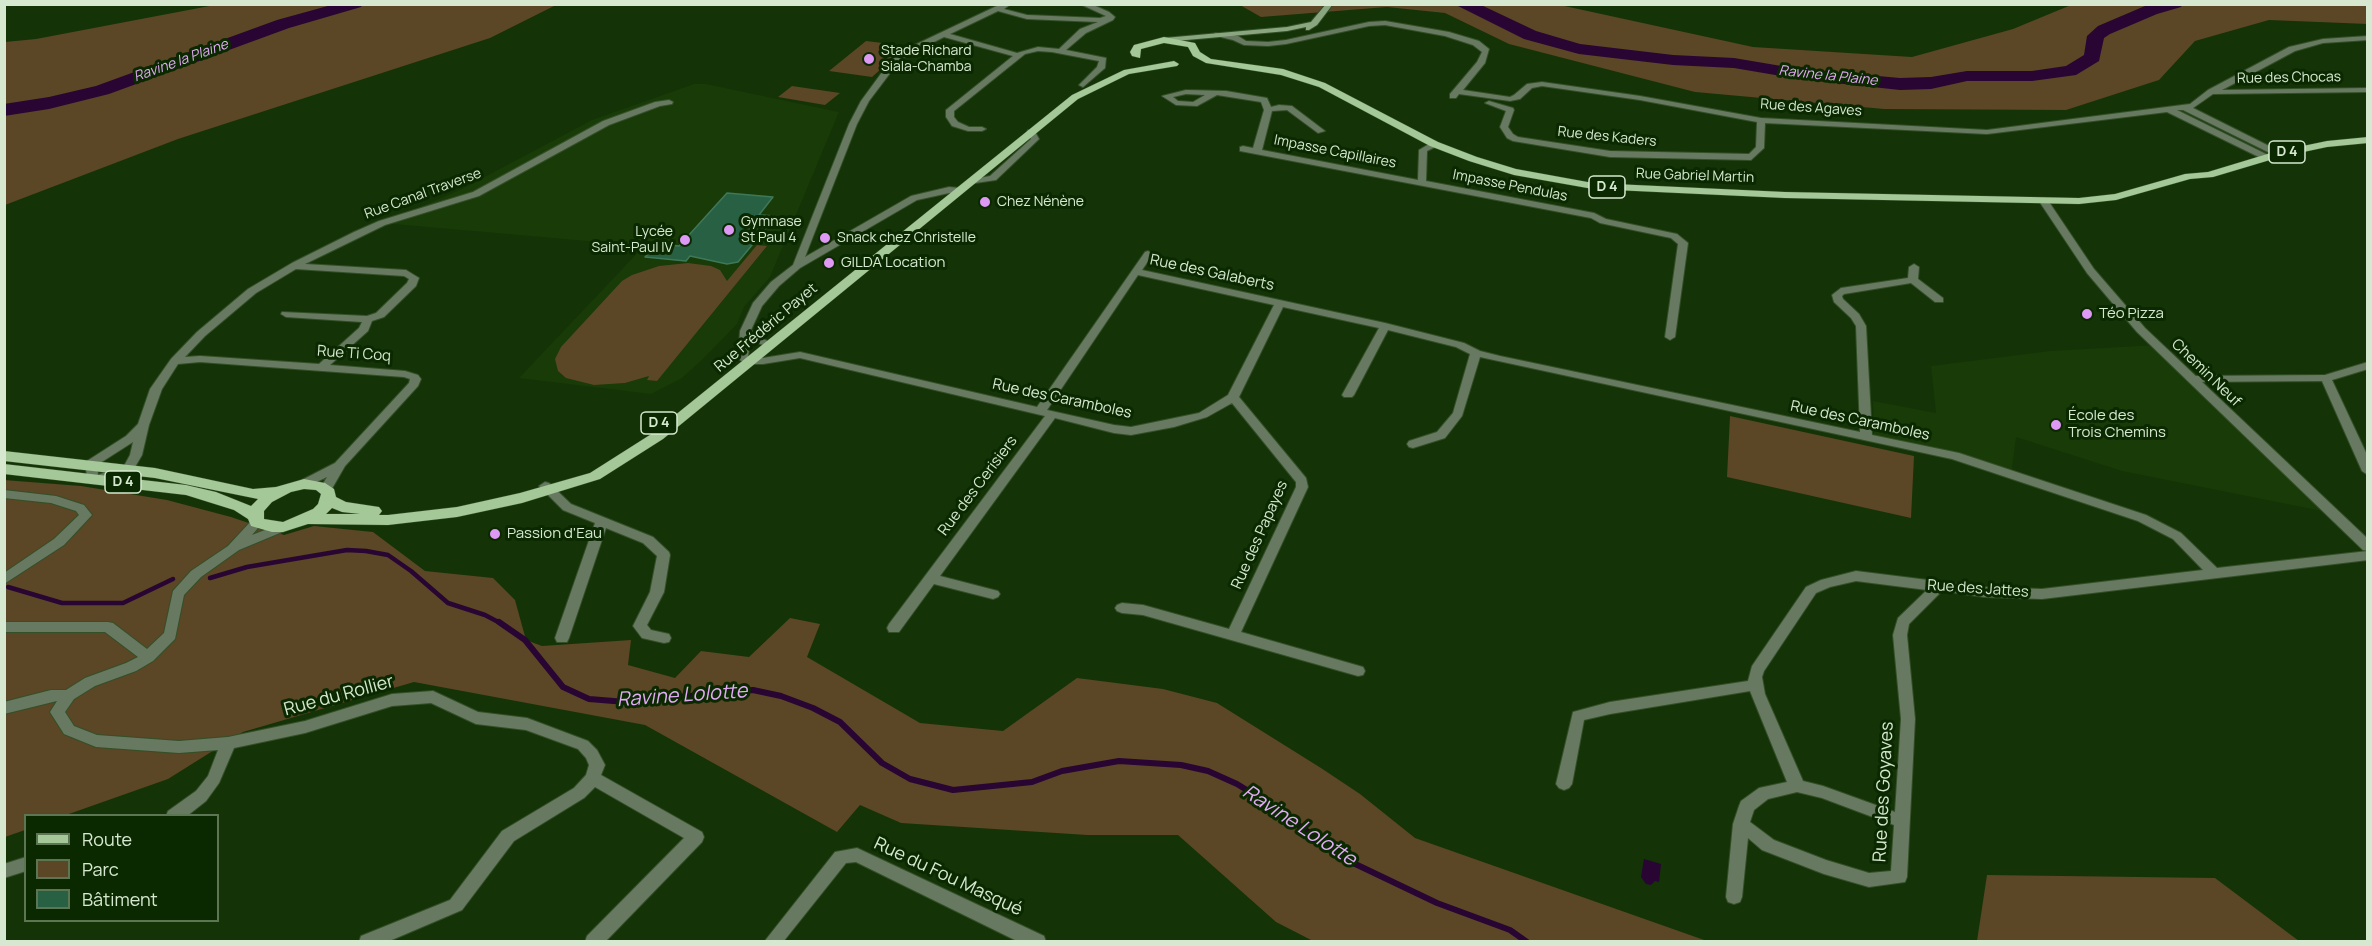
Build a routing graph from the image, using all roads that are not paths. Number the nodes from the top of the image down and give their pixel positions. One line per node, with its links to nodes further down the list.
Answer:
1 (1008, 4): 4 (street)
2 (1083, 4): 5 (street)
3 (1330, 4): 6 (main road)
4 (997, 9): 5 (street); 7 (street)
5 (1105, 20): 12 (street)
6 (1317, 20): 8 (main road); 11 (main road)
7 (944, 34): 14 (street); 41 (street)
8 (1216, 35): 10 (main road); 11 (street)
9 (2367, 38): 20 (street, Rue des Agaves)
10 (1164, 40): 13 (main road, Rue Gabriel Martin); 15 (main road, Rue Frédéric Payet)
11 (1234, 41): 13 (main road); 22 (street)
12 (1061, 51): 14 (street); 18 (street)
13 (1196, 51): 16 (main road); 17 (main road, Rue Gabriel Martin / D 4)
14 (1017, 55): 28 (street)
15 (1137, 56): 16 (main road); 18 (main road, Rue Frédéric Payet / D 4)
16 (1177, 63): 17 (main road, Rue Gabriel Martin / D 4); 37 (main road, Rue Frédéric Payet / D 4)
17 (1232, 65): 31 (main road, Rue Gabriel Martin / D 4)
18 (1083, 85): 37 (main road, Rue Frédéric Payet / D 4)
19 (2367, 90): 20 (street, Rue des Chocas)
20 (2211, 92): 24 (street, Rue des Agaves)
21 (1215, 93): 21 (street); 25 (street)
22 (1455, 94): 27 (street, Rue des Agaves); 27 (street, Rue des Kaders)
23 (669, 102): 40 (street, Rue Canal Traverse)
24 (2184, 107): 26 (street, Rue des Agaves); 34 (street)
25 (1268, 110): 29 (street); 33 (street)
26 (2170, 110): 27 (street, Rue des Agaves); 35 (street)
27 (1761, 120)
28 (982, 129)
29 (1321, 131)
30 (2367, 140): 34 (main road, Rue Gabriel Martin / D 4)
31 (1434, 144): 36 (street); 38 (main road, Rue Gabriel Martin / D 4)
32 (1243, 149): 33 (street, Impasse Capillaires)
33 (1257, 151): 36 (street, Impasse Capillaires)
34 (2278, 154): 35 (main road, Rue Gabriel Martin / D 4)
35 (2265, 157): 38 (main road, Rue Gabriel Martin / D 4)
36 (1422, 182): 51 (street, Impasse Pendulas)
37 (955, 190): 41 (street); 52 (main road, Rue Frédéric Payet / D 4)
38 (2046, 203): 59 (street, Chemin Neuf)
39 (1148, 254): 43 (street, Rue des Galaberts)
40 (295, 266): 48 (street); 55 (street, Rue Canal Traverse)
41 (797, 266): 50 (street)
42 (1914, 267): 44 (street)
43 (1137, 272): 46 (street, Rue des Galaberts); 62 (street, Rue des Galaberts)
44 (1913, 280): 45 (street); 64 (street)
45 (1939, 300)
46 (1280, 303): 49 (street, Rue des Caramboles); 61 (street)
47 (286, 314): 48 (street)
48 (368, 319): 57 (street)
49 (1385, 326): 53 (street, Rue des Caramboles); 60 (street)
50 (745, 331): 52 (street); 54 (street)
51 (1670, 337)
52 (767, 344): 54 (main road, Rue Frédéric Payet / D 4)
53 (1476, 353): 64 (street, Rue des Caramboles); 65 (street)
54 (747, 361): 62 (street, Rue des Caramboles); 73 (main road, Rue Frédéric Payet / D 4)
55 (175, 362): 57 (street, Rue Ti Coq); 63 (street, Rue Canal Traverse)
56 (2367, 365): 58 (street)
57 (320, 369): 67 (street, Rue Ti Coq)
58 (2326, 378): 59 (street); 70 (street)
59 (2191, 379): 81 (street, Chemin Neuf)
60 (1348, 395)
61 (1233, 397): 62 (street, Rue des Caramboles); 92 (street, Rue des Papayes)
62 (1046, 412): 85 (street, Rue des Cerisiers)
63 (143, 425): 68 (street, Rue Canal Traverse); 71 (street, Rue Canal Traverse)
64 (1866, 437): 84 (street, Rue des Caramboles)
65 (1413, 444)
66 (4, 456): 71 (main road, D 4)
67 (340, 464): 72 (street, Rue Ti Coq); 76 (street, Rue Ti Coq)
68 (128, 469): 71 (main road, D 4); 74 (main road, D 4)
69 (4, 470): 71 (main road, D 4)
70 (2367, 471)
71 (94, 474): 77 (main road, D 4)
72 (304, 484): 74 (main road, D 4); 76 (main road, D 4)
73 (547, 488): 76 (main road, D 4); 78 (main road, D 4); 79 (street)
74 (277, 492): 77 (main road, D 4)
75 (4, 494): 86 (street)
76 (327, 494): 78 (main road, D 4)
77 (256, 519): 80 (main road, D 4); 82 (street)
78 (308, 519): 80 (main road, D 4)
79 (602, 521): 93 (street); 94 (street)
80 (283, 527): 82 (street)
81 (2367, 547)
82 (233, 549): 95 (street)
83 (2367, 555): 84 (street, Rue des Jattes)
84 (2215, 574): 87 (street, Rue des Jattes)
85 (930, 578): 88 (street); 91 (street, Rue des Cerisiers)
86 (4, 580)
87 (1937, 588): 97 (street, Rue des Jattes); 105 (street, Rue des Goyaves)
88 (993, 594)
89 (1122, 608): 92 (street)
90 (4, 627): 95 (street)
91 (894, 628)
92 (1233, 635): 96 (street)
93 (562, 638)
94 (664, 638)
95 (148, 657): 98 (street)
96 (1358, 670)
97 (1755, 685): 102 (street); 103 (street)
98 (69, 695): 99 (street); 100 (street, Rue du Rollier)
99 (4, 708)
100 (228, 743): 101 (street, Rue du Rollier); 104 (street)
101 (592, 778): 110 (street); 111 (street)
102 (1564, 784)
103 (1797, 786): 105 (street); 106 (street)
104 (177, 814)
105 (1901, 821): 106 (street, Rue des Goyaves)
106 (1741, 824): 109 (street)
107 (24, 865): 108 (street)
108 (4, 871)
109 (1734, 897)
110 (367, 942)
111 (593, 942)
112 (772, 942): 113 (street, Rue du Fou Masqué)
113 (1038, 942)

